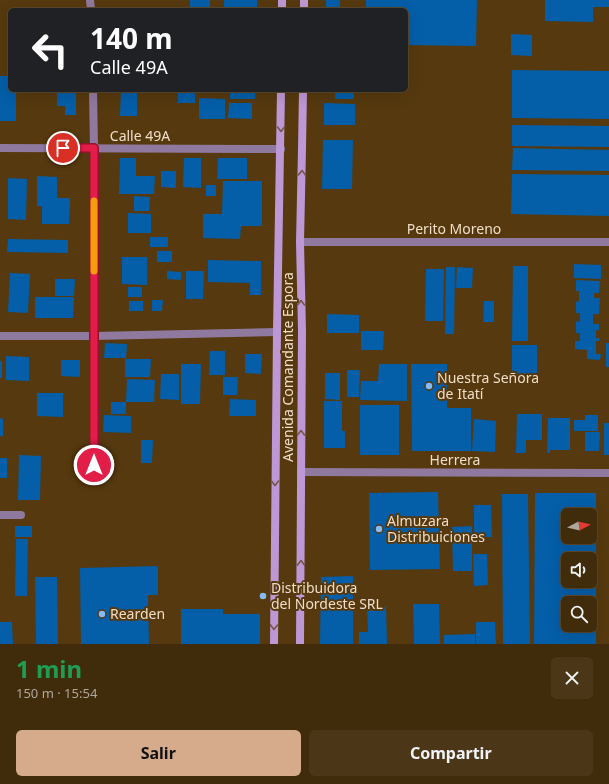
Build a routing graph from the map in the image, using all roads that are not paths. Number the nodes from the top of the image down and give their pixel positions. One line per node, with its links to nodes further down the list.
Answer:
1 (93, 92): 5 (street)
2 (281, 92): 6 (main road, Avenida Comandante Espora, one-way to 6)
3 (303, 92): 7 (main road, Avenida Comandante Espora, one-way to 3)
4 (0, 148): 5 (street, Calle 49A)
5 (94, 148): 6 (street, Calle 49A); 11 (street)
6 (281, 149): 9 (main road, Avenida Comandante Espora)
7 (300, 242): 8 (street, Perito Moreno); 13 (main road, Avenida Comandante Espora, one-way to 7)
8 (609, 242)
9 (277, 332): 11 (street); 17 (main road, Avenida Comandante Espora, one-way to 17)
10 (0, 336): 11 (street)
11 (94, 336): 12 (street)
12 (94, 465)
13 (301, 472): 14 (street, Herrera); 18 (main road, Avenida Comandante Espora, one-way to 13)
14 (609, 473)
15 (0, 515): 16 (street)
16 (22, 515)
17 (274, 644)
18 (300, 644)

